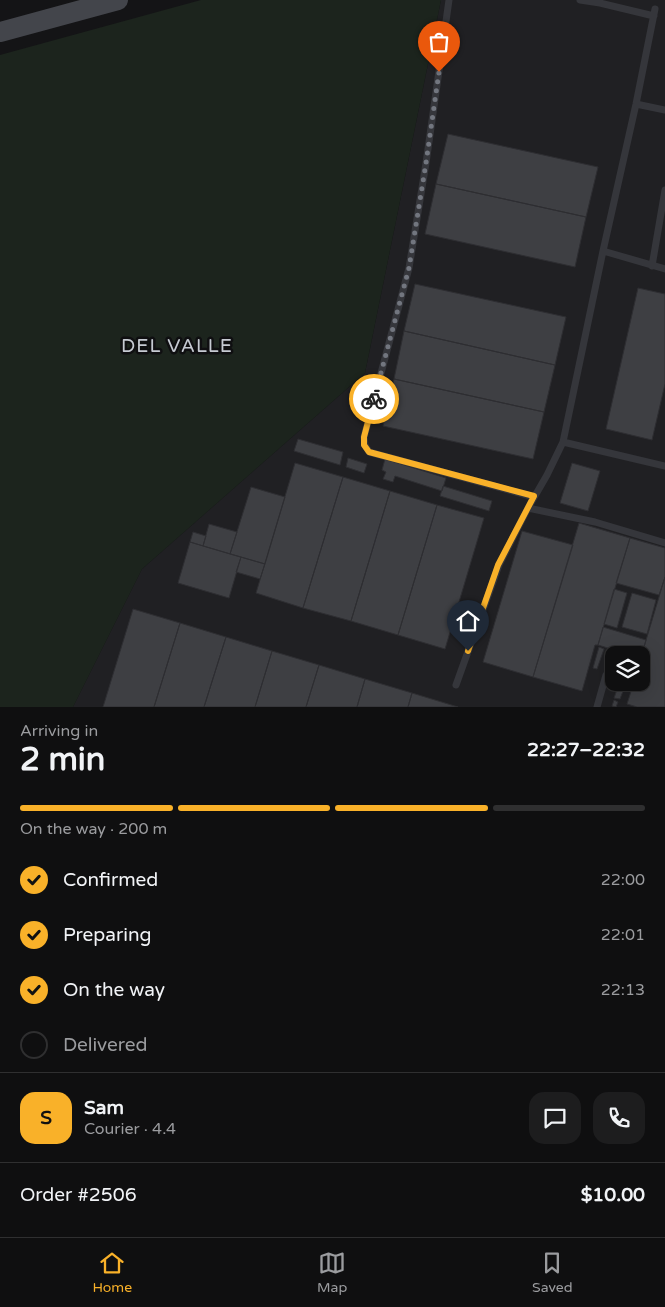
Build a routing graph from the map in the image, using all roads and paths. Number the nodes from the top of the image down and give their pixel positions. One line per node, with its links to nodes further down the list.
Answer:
1 (118, 0): 4 (street)
2 (449, 0): 14 (lane)
3 (580, 0): 5 (lane)
4 (0, 32)
5 (636, 104): 6 (lane); 9 (lane)
6 (665, 110)
7 (665, 190): 8 (lane)
8 (663, 220): 10 (lane)
9 (603, 250): 10 (lane); 12 (lane)
10 (652, 266): 11 (lane)
11 (665, 270)
12 (563, 442): 13 (lane); 14 (lane)
13 (665, 466)
14 (534, 496): 15 (lane)
15 (528, 508): 16 (lane); 18 (lane)
16 (665, 543)
17 (605, 679): 19 (lane)
18 (456, 685)
19 (597, 707)

